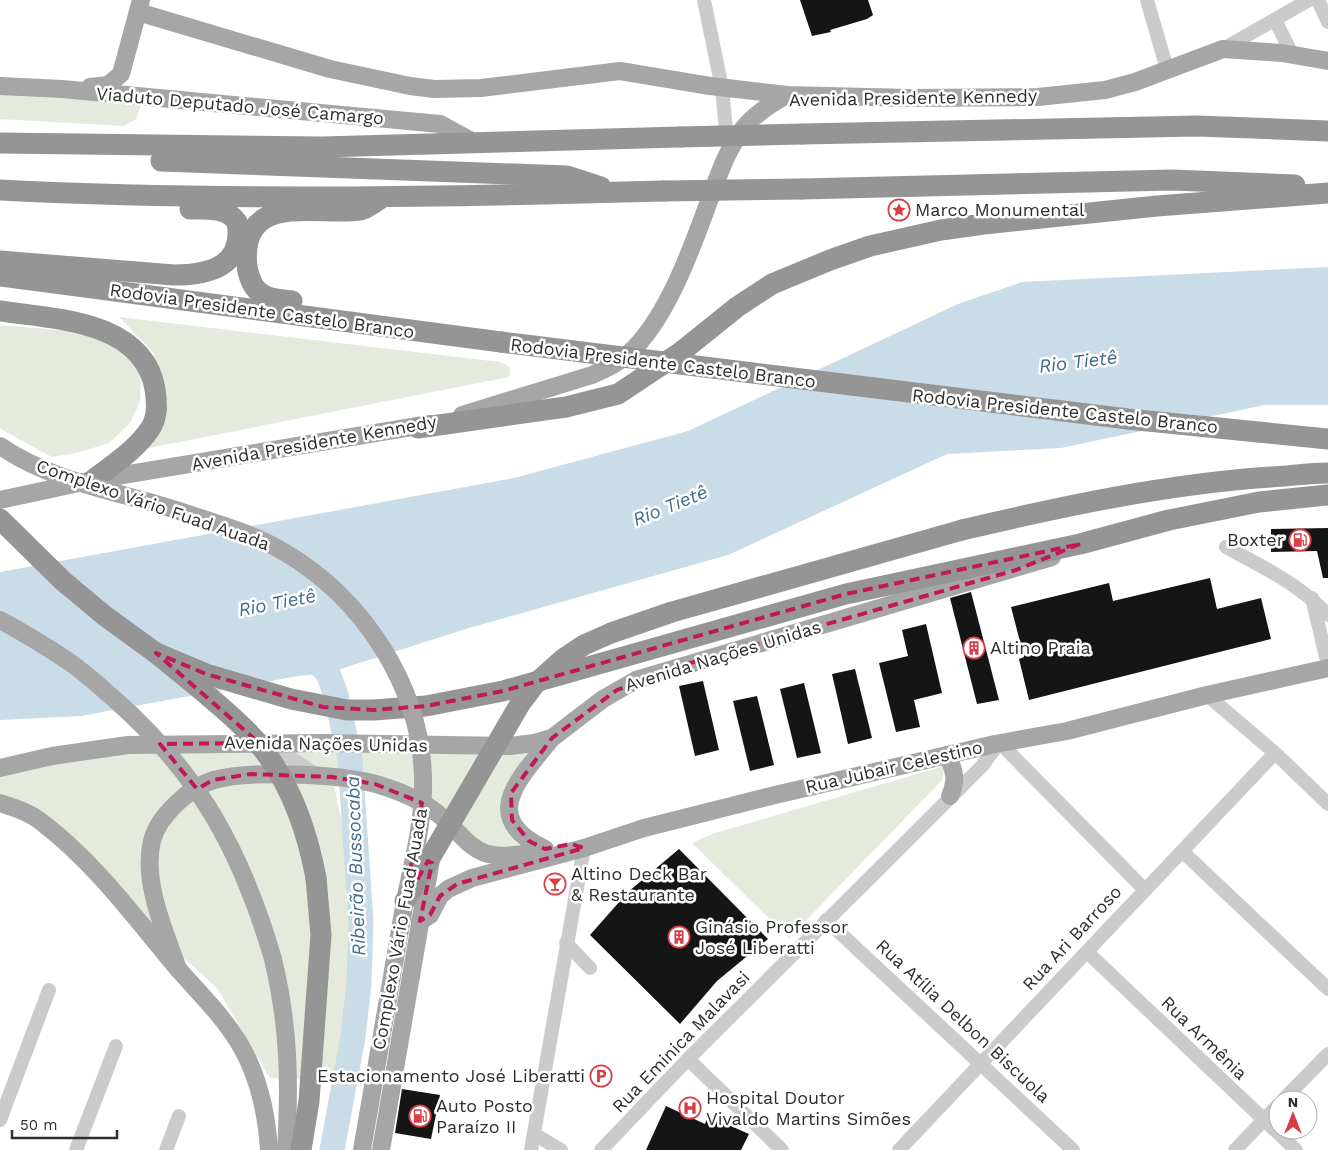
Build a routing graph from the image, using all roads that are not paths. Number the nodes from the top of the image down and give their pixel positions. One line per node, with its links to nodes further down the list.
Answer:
1 (704, 0): 14 (street)
2 (1147, 0): 11 (street)
3 (1309, 0): 6 (street)
4 (1318, 0): 7 (street)
5 (140, 6): 12 (main road); 14 (main road)
6 (1275, 20): 8 (street); 9 (street)
7 (1328, 22)
8 (1223, 49): 9 (main road, Avenida Presidente Kennedy); 11 (main road, Avenida Presidente Kennedy)
9 (1292, 54): 10 (main road, Avenida Presidente Kennedy)
10 (1328, 60)
11 (1167, 69): 15 (main road, Avenida Presidente Kennedy)
12 (0, 81)
13 (0, 86): 18 (main road, Viaduto Deputado José Camargo)
14 (722, 88): 15 (main road); 20 (street)
15 (787, 95): 20 (main road, Avenida Presidente Kennedy)
16 (1328, 131): 18 (highway, bridge)
17 (0, 143): 19 (highway)
18 (475, 143): 19 (highway)
19 (68, 146): 23 (highway)
20 (728, 153): 31 (main road, Avenida Presidente Kennedy)
21 (1328, 188): 23 (highway, bridge)
22 (0, 190): 25 (highway)
23 (618, 192): 26 (highway)
24 (1328, 193): 31 (highway)
25 (97, 195): 26 (highway); 27 (highway)
26 (384, 196): 30 (highway)
27 (0, 261)
28 (0, 276): 30 (highway, Rodovia Presidente Castelo Branco)
29 (0, 311): 35 (highway)
30 (353, 324): 32 (highway, Rodovia Presidente Castelo Branco, bridge)
31 (418, 428): 35 (main road, Avenida Presidente Kennedy)
32 (1328, 439)
33 (0, 446): 62 (main road, Complexo Vário Fuad Auada, bridge)
34 (1328, 473): 62 (highway, bridge)
35 (93, 480): 37 (main road, Avenida Presidente Kennedy)
36 (1328, 495): 39 (highway, Avenida Nações Unidas)
37 (0, 500)
38 (0, 519): 44 (highway)
39 (1080, 544): 44 (highway, bridge); 47 (main road, Avenida Nações Unidas)
40 (1226, 547): 41 (street)
41 (1312, 598): 42 (street); 45 (street)
42 (1328, 615)
43 (0, 620): 84 (main road, bridge)
44 (156, 652): 85 (highway, bridge)
45 (1327, 660): 46 (main road, Rua Jubair Celestino)
46 (1207, 695): 49 (main road, Rua Jubair Celestino); 50 (street)
47 (552, 738): 48 (main road, Avenida Nações Unidas); 59 (main road)
48 (268, 743): 52 (main road, Avenida Nações Unidas); 53 (street)
49 (998, 743): 51 (main road, Rua Jubair Celestino); 54 (street, Rua Eminica Malavasi); 61 (street)
50 (1275, 754): 56 (street); 60 (street, Rua Ari Barroso)
51 (947, 755): 54 (main road); 58 (main road, Rua Jubair Celestino)
52 (0, 768)
53 (325, 777): 57 (main road); 68 (main road)
54 (950, 796): 63 (street, Rua Eminica Malavasi)
55 (0, 803): 68 (main road)
56 (1328, 804)
57 (437, 813): 59 (main road); 64 (main road)
58 (584, 848): 59 (main road); 64 (main road, Rua Jubair Celestino); 65 (street)
59 (545, 849)
60 (1182, 851): 61 (street, Rua Ari Barroso); 69 (street)
61 (1144, 888): 66 (street, Rua Ari Barroso)
62 (405, 901): 86 (main road, Complexo Vário Fuad Auada)
63 (826, 920): 73 (street, Rua Eminica Malavasi); 74 (street, Rua Atília Delbon Biscuola)
64 (420, 921): 87 (main road)
65 (566, 943): 67 (street); 80 (street)
66 (1087, 952): 74 (street, Rua Ari Barroso); 79 (street, Rua Armênia)
67 (590, 968)
68 (178, 969): 83 (main road)
69 (1328, 989)
70 (49, 990): 78 (street)
71 (116, 1046): 81 (street)
72 (1328, 1054): 75 (street)
73 (688, 1059): 90 (street, Rua Eminica Malavasi); 91 (street)
74 (980, 1064): 92 (street, Rua Ari Barroso); 93 (street, Rua Atília Delbon Biscuola)
75 (1293, 1090)
76 (179, 1116): 82 (street)
77 (1268, 1116): 79 (street)
78 (0, 1120)
79 (1264, 1120): 94 (street); 95 (street, Rua Armênia)
80 (534, 1134): 88 (street); 89 (street)
81 (76, 1150)
82 (166, 1150)
83 (269, 1150)
84 (286, 1150)
85 (301, 1150)
86 (362, 1150)
87 (381, 1150)
88 (531, 1150)
89 (561, 1150)
90 (601, 1150)
91 (782, 1150)
92 (899, 1150)
93 (1074, 1150)
94 (1235, 1150)
95 (1296, 1150)

